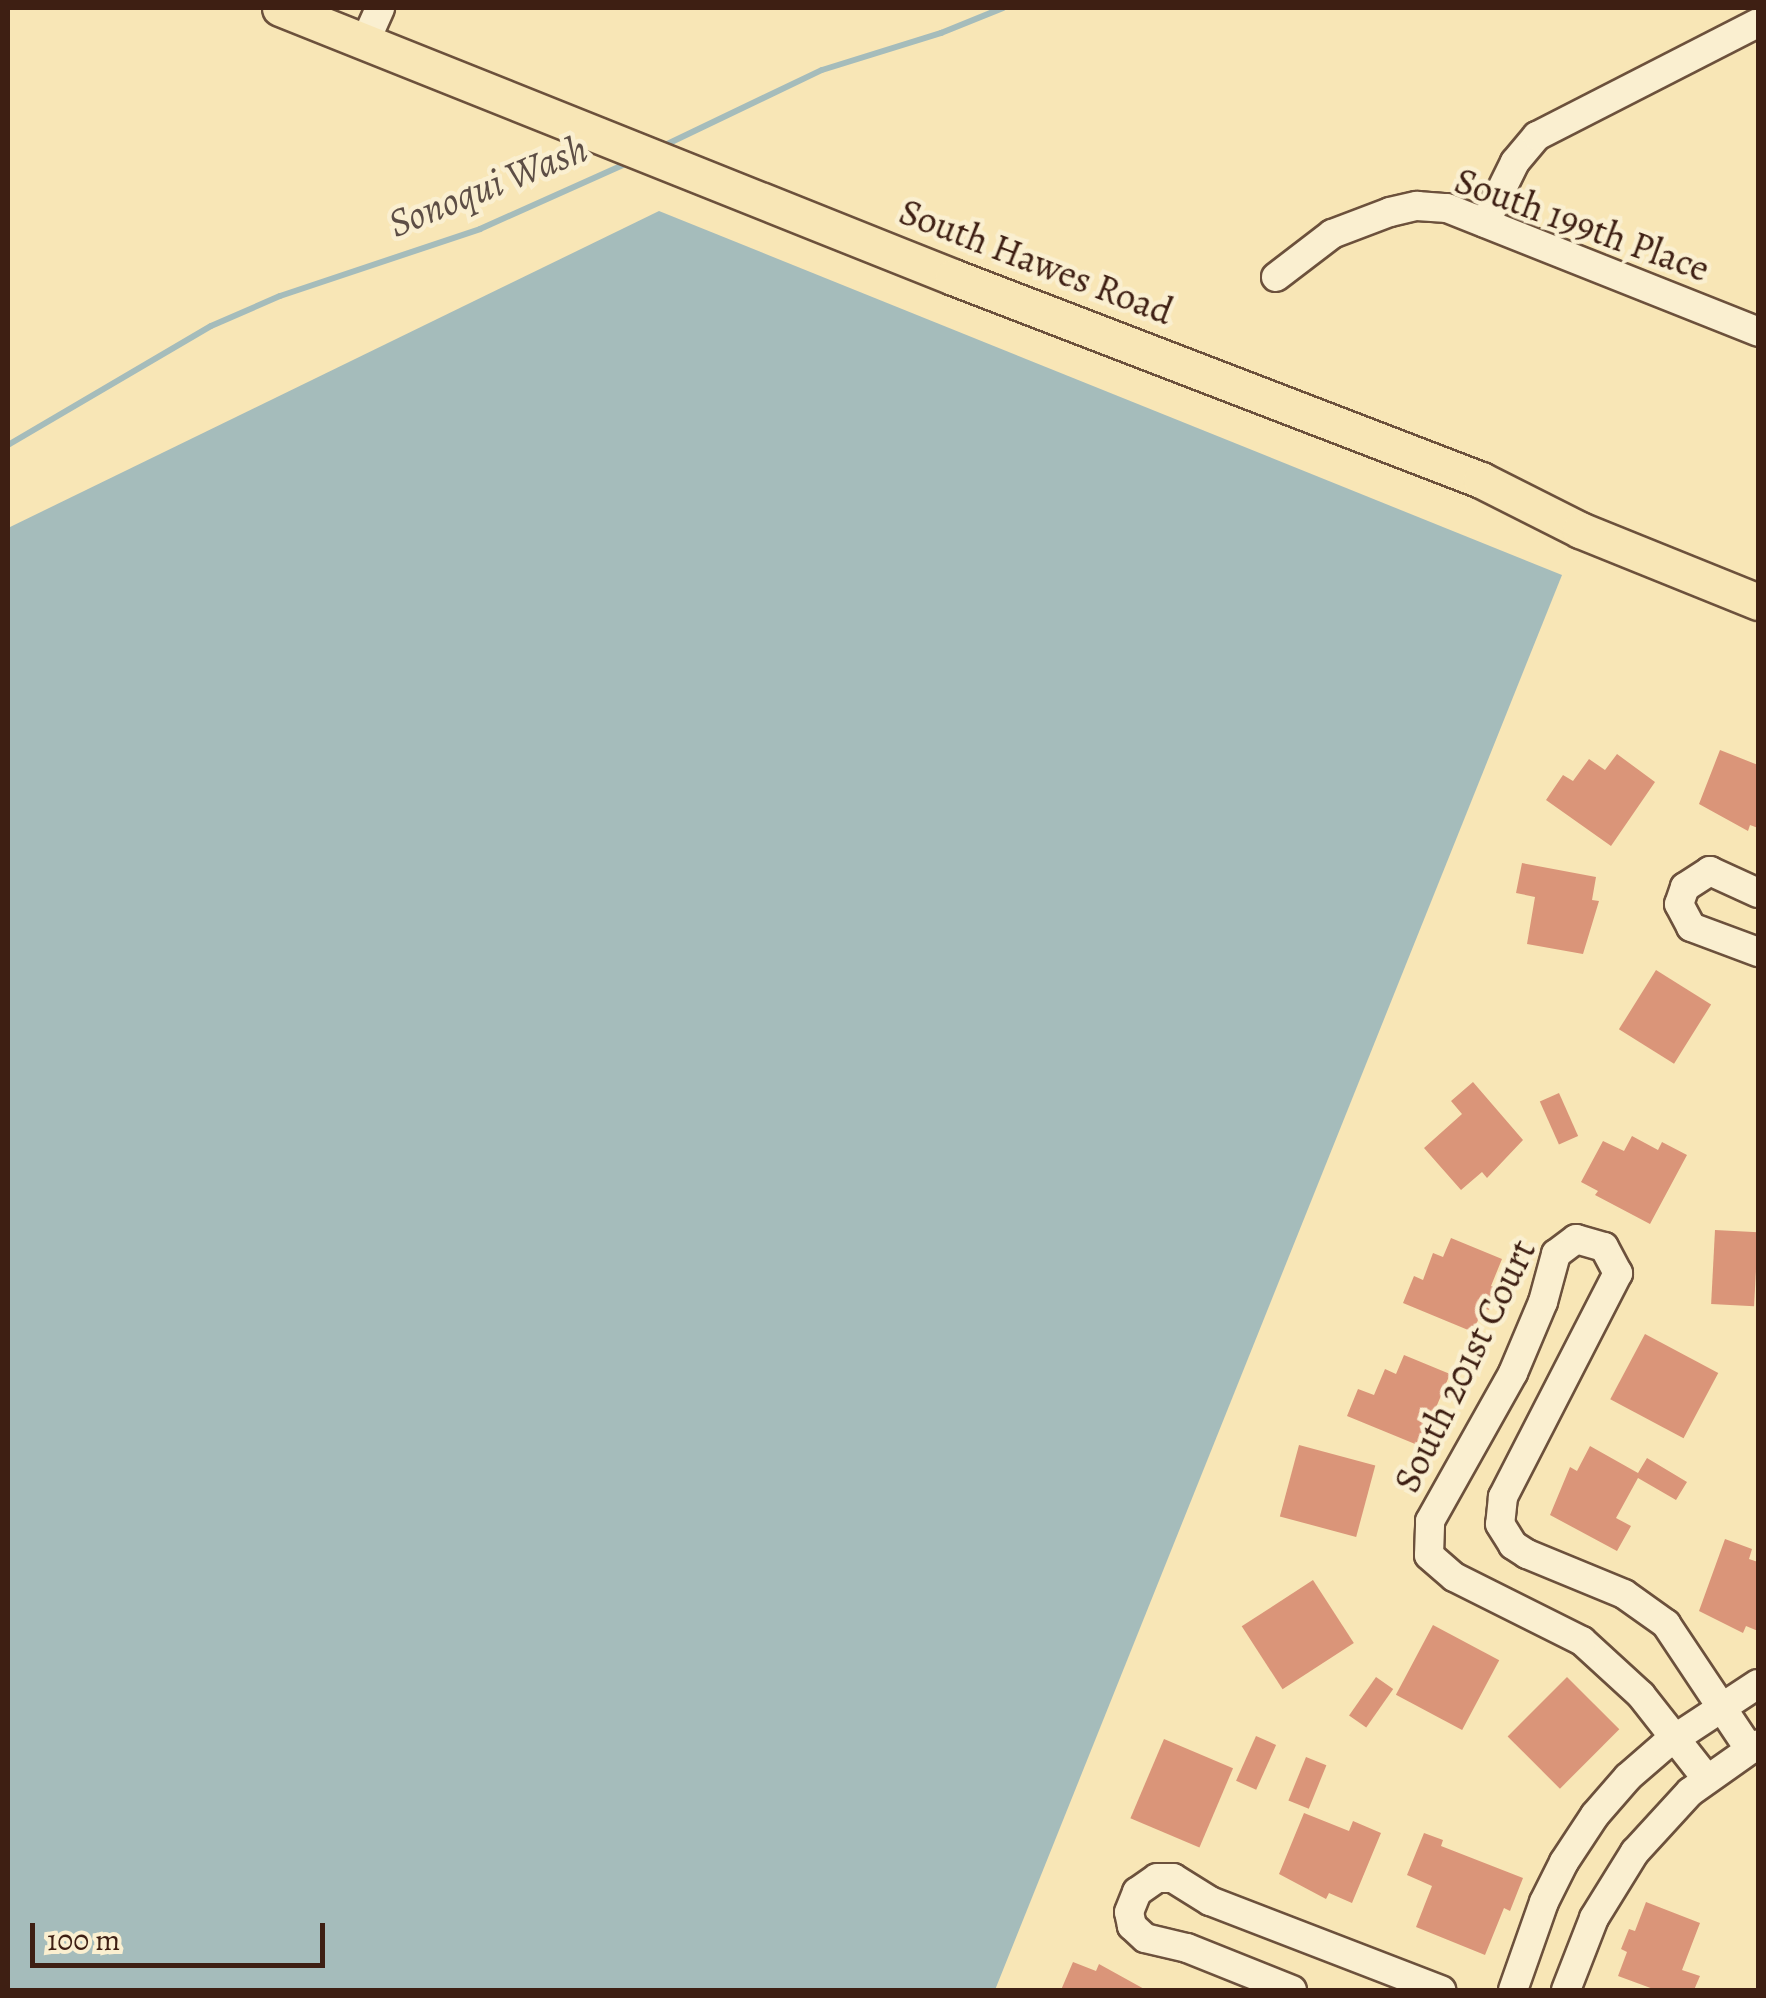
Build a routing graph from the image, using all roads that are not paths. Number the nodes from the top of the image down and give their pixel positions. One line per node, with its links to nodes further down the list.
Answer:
1 (280, 8): 4 (main road, South Hawes Road)
2 (380, 8): 4 (street)
3 (1758, 23): 5 (street)
4 (348, 26): 8 (main road, South Hawes Road)
5 (1485, 223): 6 (street, South 199th Place); 7 (street, South 199th Place)
6 (1276, 277)
7 (1758, 332)
8 (1758, 602)
9 (1758, 893): 10 (street)
10 (1758, 952)
11 (1758, 1684): 12 (street)
12 (1719, 1706): 13 (street); 13 (street, South 201st Court); 14 (street, South 201st Court)
13 (1675, 1737): 15 (street, South 201st Court); 18 (street)
14 (1754, 1747): 15 (street)
15 (1707, 1779): 19 (street)
16 (1292, 1990): 17 (street)
17 (1441, 1990)
18 (1512, 1990)
19 (1566, 1990)

